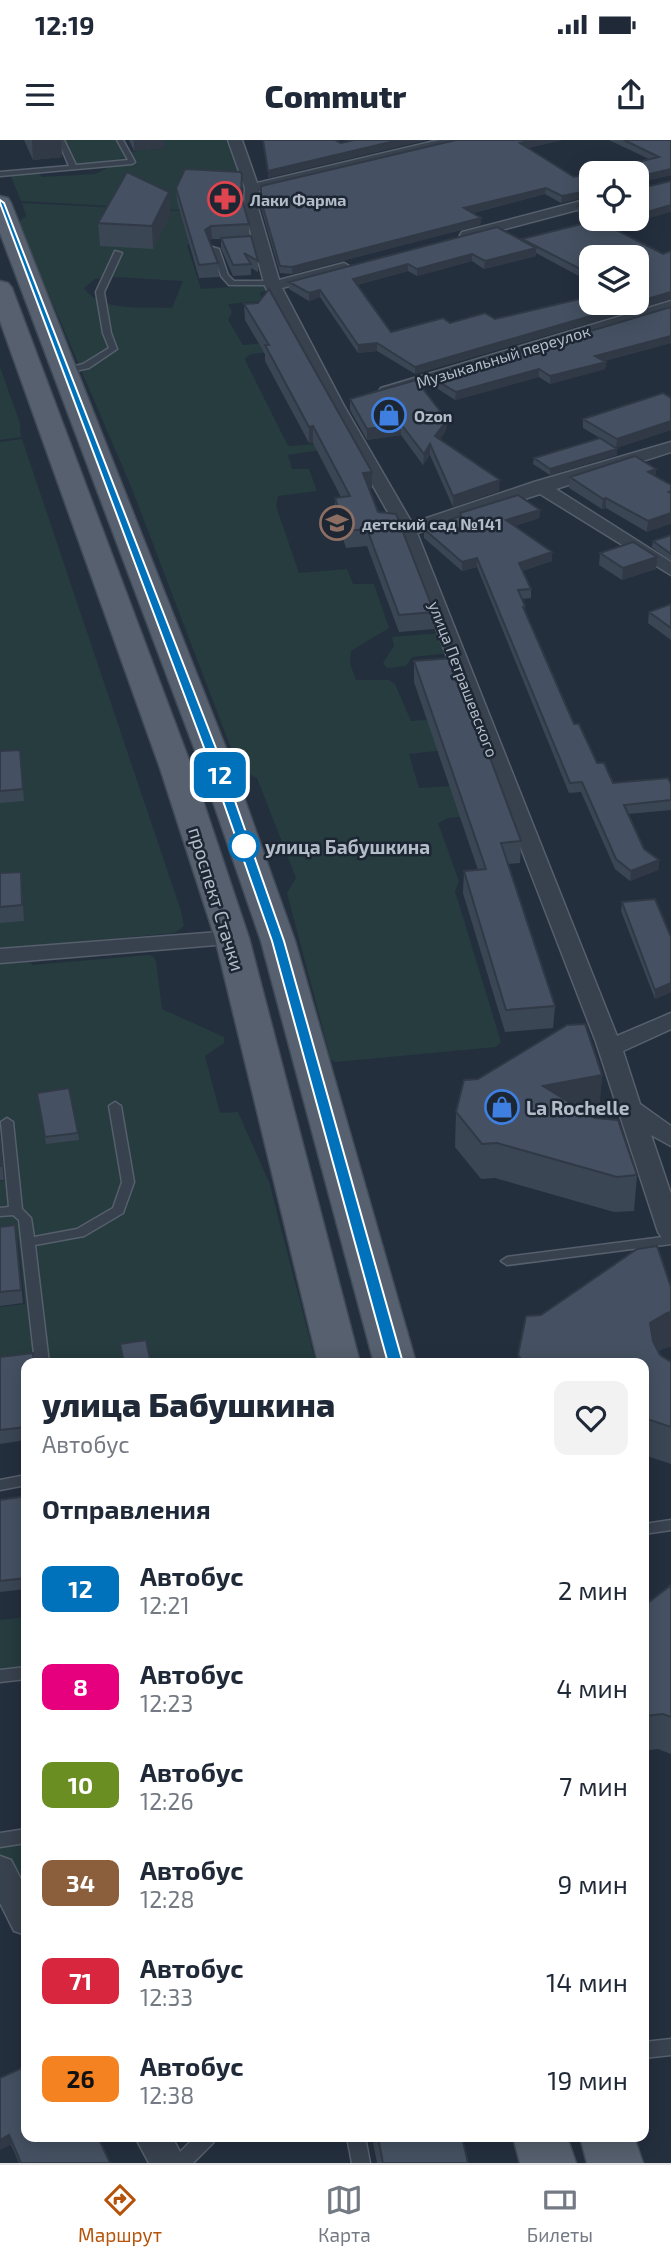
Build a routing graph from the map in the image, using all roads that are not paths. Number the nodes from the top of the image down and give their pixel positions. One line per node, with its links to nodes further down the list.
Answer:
1 (61, 140): 5 (lane)
2 (120, 140): 5 (lane)
3 (235, 140): 7 (street, улица Петрашевского)
4 (456, 140): 7 (street)
5 (74, 168): 6 (lane)
6 (0, 174)
7 (252, 188): 14 (street, улица Петрашевского)
8 (0, 203): 17 (main road)
9 (579, 205): 10 (street)
10 (445, 241)
11 (224, 243): 14 (lane)
12 (118, 253): 17 (lane)
13 (366, 261): 14 (street)
14 (272, 285): 21 (street, улица Петрашевского)
15 (0, 288): 23 (main road, проспект Стачки)
16 (671, 306): 18 (street, Музыкальный переулок)
17 (64, 372): 39 (main road)
18 (376, 394)
19 (671, 447): 20 (street)
20 (540, 486): 21 (street); 22 (street)
21 (407, 530): 26 (street, улица Петрашевского)
22 (671, 570)
23 (232, 937): 24 (street); 38 (main road, проспект Стачки)
24 (0, 956)
25 (671, 1020): 26 (street)
26 (610, 1048): 28 (street, улица Петрашевского)
27 (115, 1106): 35 (lane)
28 (629, 1107): 30 (street); 33 (street, улица Петрашевского)
29 (7, 1122): 31 (lane)
30 (671, 1138)
31 (16, 1211): 32 (lane); 35 (lane)
32 (0, 1212)
33 (671, 1232)
34 (671, 1240): 36 (lane)
35 (28, 1242): 37 (lane)
36 (507, 1261)
37 (41, 1358)
38 (338, 1358)
39 (394, 1358)
40 (21, 1481): 41 (lane)
41 (0, 1485)
42 (671, 1525): 43 (lane)
43 (649, 1528)
44 (21, 1674): 45 (lane)
45 (0, 1676)
46 (21, 1837): 47 (lane)
47 (0, 1840)
48 (0, 1870): 49 (street)
49 (21, 1907)
50 (671, 2047): 51 (lane)
51 (649, 2049)
52 (156, 2142): 57 (street)
53 (202, 2142): 58 (lane)
54 (357, 2142): 59 (lane)
55 (542, 2142): 60 (main road)
56 (609, 2142): 61 (main road)
57 (169, 2163)
58 (181, 2163)
59 (362, 2163)
60 (548, 2163)
61 (615, 2163)

